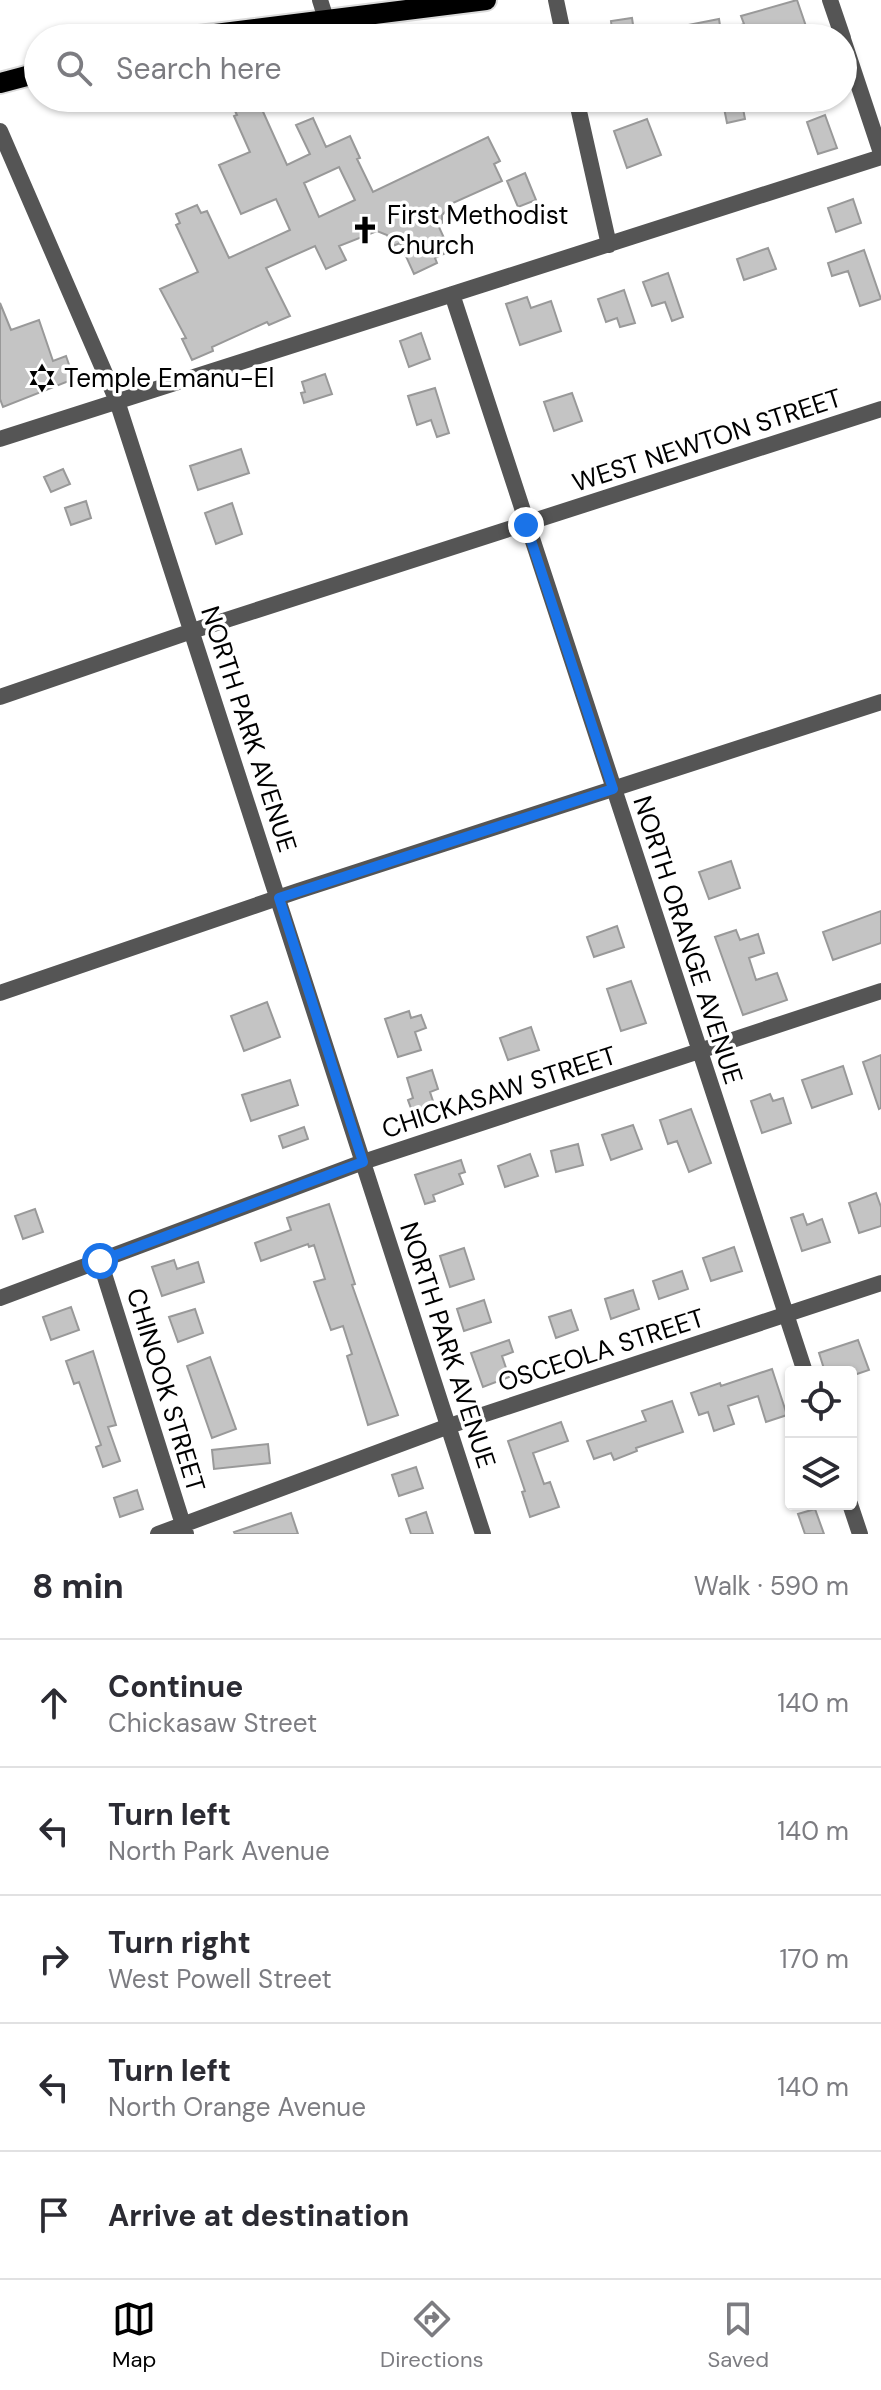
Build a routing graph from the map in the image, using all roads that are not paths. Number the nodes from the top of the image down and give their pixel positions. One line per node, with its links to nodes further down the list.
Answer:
1 (486, 0): 4 (main road)
2 (556, 0): 6 (street)
3 (830, 0): 7 (street)
4 (323, 10): 5 (main road)
5 (253, 24)
6 (561, 24)
7 (838, 24)
8 (24, 77): 10 (main road)
9 (857, 82): 13 (street)
10 (0, 83)
11 (579, 112): 14 (street)
12 (0, 131): 16 (street, NORTH PARK AVENUE)
13 (881, 155): 14 (street)
14 (609, 245): 15 (street)
15 (452, 294): 16 (street); 19 (street, NORTH ORANGE AVENUE)
16 (117, 401): 18 (street); 20 (street, NORTH PARK AVENUE)
17 (881, 409): 19 (street, WEST NEWTON STREET)
18 (0, 439)
19 (526, 525): 20 (street, WEST NEWTON STREET); 23 (street, NORTH ORANGE AVENUE)
20 (192, 631): 21 (street, WEST NEWTON STREET); 24 (street, NORTH PARK AVENUE)
21 (0, 697)
22 (881, 702): 23 (street)
23 (613, 789): 24 (street); 27 (street, NORTH ORANGE AVENUE)
24 (279, 898): 26 (street); 28 (street, NORTH PARK AVENUE)
25 (881, 991): 27 (street, CHICKASAW STREET)
26 (0, 993)
27 (700, 1051): 28 (street, CHICKASAW STREET); 32 (street, NORTH ORANGE AVENUE)
28 (363, 1162): 29 (street, CHICKASAW STREET); 34 (street, NORTH PARK AVENUE)
29 (100, 1261): 31 (street, CHICKASAW STREET); 36 (street, CHINOOK STREET)
30 (881, 1283): 32 (street, OSCEOLA STREET)
31 (0, 1298)
32 (786, 1315): 33 (street, NORTH ORANGE AVENUE); 34 (street, OSCEOLA STREET)
33 (803, 1366)
34 (449, 1426): 36 (street, OSCEOLA STREET); 38 (street, NORTH PARK AVENUE)
35 (852, 1510): 39 (street)
36 (185, 1529): 37 (street, OSCEOLA STREET)
37 (158, 1534)
38 (483, 1534)
39 (860, 1534)

